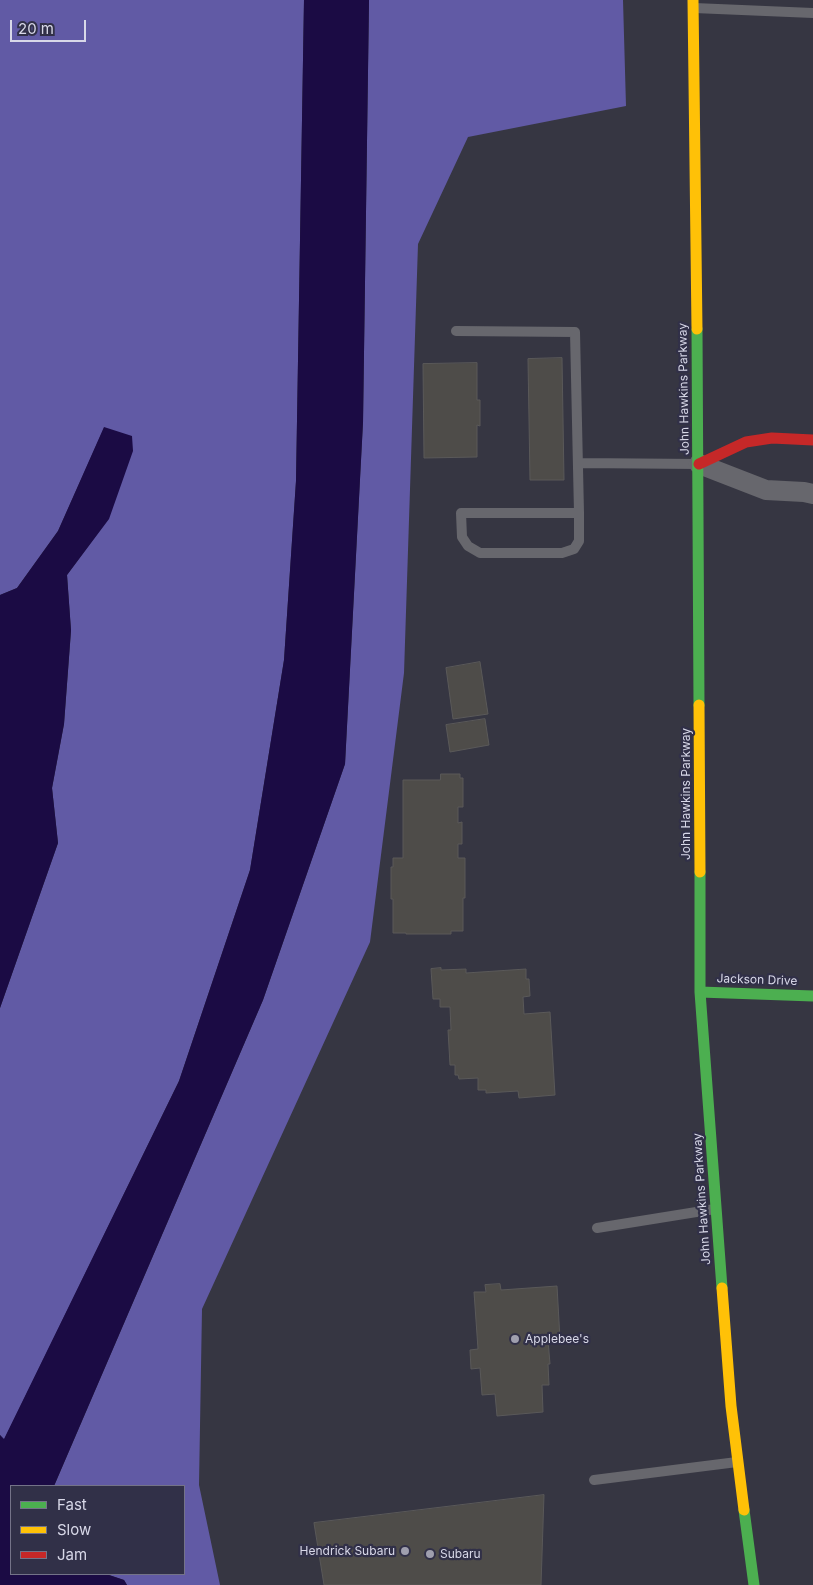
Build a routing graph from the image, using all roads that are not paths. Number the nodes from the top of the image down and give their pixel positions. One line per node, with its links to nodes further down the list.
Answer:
1 (693, 4): 2 (lane); 6 (main road, John Hawkins Parkway)
2 (813, 12)
3 (456, 331): 5 (lane)
4 (813, 440): 6 (main road)
5 (578, 463): 6 (lane); 8 (lane)
6 (699, 464): 7 (street); 9 (main road, John Hawkins Parkway)
7 (813, 494)
8 (579, 513): 8 (lane)
9 (700, 992): 10 (main road, Jackson Drive); 11 (main road, John Hawkins Parkway)
10 (813, 996)
11 (716, 1209): 12 (lane); 13 (main road, John Hawkins Parkway)
12 (597, 1228)
13 (738, 1462): 14 (lane); 15 (main road, John Hawkins Parkway)
14 (594, 1480)
15 (754, 1585)

